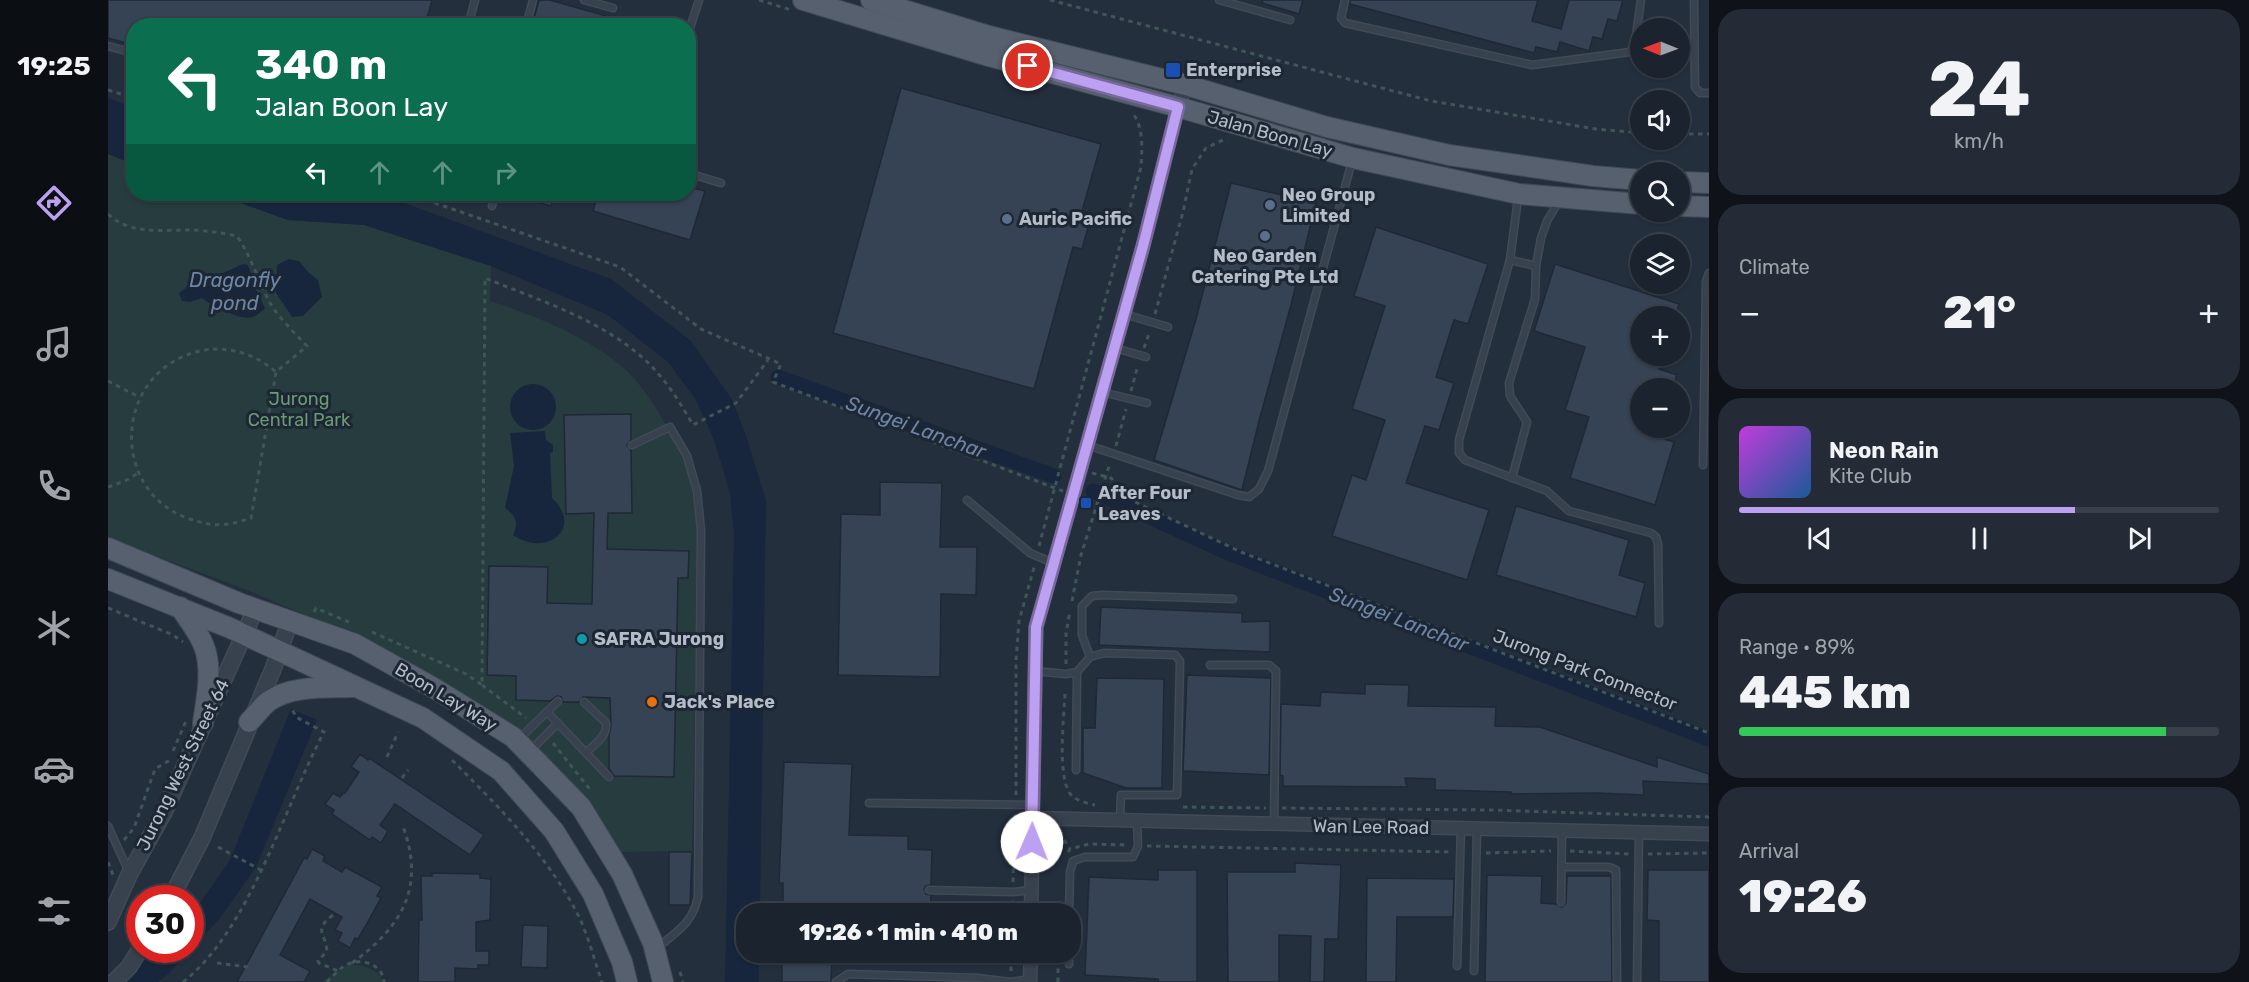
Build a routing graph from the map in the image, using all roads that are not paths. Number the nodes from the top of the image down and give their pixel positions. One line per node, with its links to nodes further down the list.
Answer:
1 (475, 0): 12 (lane)
2 (533, 0): 13 (lane)
3 (585, 0): 11 (lane)
4 (699, 0): 14 (lane)
5 (871, 0): 18 (main road, Jalan Boon Lay)
6 (1219, 0): 15 (lane)
7 (1345, 0): 8 (lane)
8 (1641, 0)
9 (1694, 0): 19 (lane)
10 (801, 6): 20 (main road, Jalan Boon Lay)
11 (613, 8)
12 (470, 18)
13 (528, 18)
14 (693, 18)
15 (1290, 20)
16 (108, 46): 17 (lane)
17 (126, 51)
18 (1186, 85): 20 (street); 23 (main road, Jalan Boon Lay)
19 (1709, 93)
20 (1178, 107): 21 (main road, Jalan Boon Lay); 37 (street)
21 (1353, 158): 27 (main road, Jalan Boon Lay); 44 (lane)
22 (696, 175): 25 (lane)
23 (1630, 179)
24 (1690, 182): 26 (main road)
25 (721, 183)
26 (1709, 183)
27 (1519, 194): 28 (main road, Jalan Boon Lay); 34 (lane)
28 (1560, 199): 30 (main road, Jalan Boon Lay); 35 (lane)
29 (493, 201): 31 (lane)
30 (1630, 203)
31 (492, 206)
32 (1690, 206): 33 (main road)
33 (1709, 207)
34 (1510, 260): 35 (lane); 46 (lane)
35 (1536, 266): 46 (lane)
36 (1709, 273): 45 (lane)
37 (1124, 314): 38 (lane); 39 (street)
38 (1168, 327)
39 (1114, 348): 40 (lane); 41 (street)
40 (1146, 357)
41 (1102, 392): 42 (lane); 44 (street)
42 (1147, 403)
43 (632, 445): 94 (lane)
44 (1087, 445): 49 (street)
45 (1703, 465)
46 (1512, 478): 55 (lane)
47 (967, 500): 49 (lane)
48 (108, 548): 53 (main road, Boon Lay Way)
49 (1053, 563): 60 (street)
50 (108, 579): 52 (main road, Boon Lay Way)
51 (1233, 598): 58 (lane)
52 (180, 607): 56 (main road, Boon Lay Way); 66 (main road)
53 (256, 608): 54 (main road, Boon Lay Way); 56 (street, Jurong West Street 64)
54 (290, 621): 57 (street); 69 (main road, Boon Lay Way)
55 (1659, 623)
56 (244, 635): 57 (main road, Boon Lay Way); 66 (street, Jurong West Street 64)
57 (279, 652): 62 (main road, Boon Lay Way); 67 (street)
58 (1090, 657): 61 (lane); 76 (lane)
59 (1210, 665): 78 (lane)
60 (1034, 671): 61 (lane); 74 (street)
61 (1077, 672): 71 (lane)
62 (355, 687): 67 (main road); 102 (main road, Boon Lay Way)
63 (558, 701): 65 (lane)
64 (584, 702): 70 (lane)
65 (547, 712): 68 (lane); 69 (lane)
66 (195, 721): 86 (street, Jurong West Street 64)
67 (249, 722): 87 (street)
68 (558, 723): 69 (lane); 70 (lane)
69 (523, 747): 94 (main road, Boon Lay Way)
70 (587, 753): 72 (lane)
71 (1076, 770)
72 (609, 777)
73 (868, 803): 74 (lane)
74 (1033, 805): 75 (street)
75 (1033, 819): 76 (street, Wan Lee Road); 89 (street)
76 (1120, 821): 77 (street, Wan Lee Road)
77 (1137, 821): 78 (street, Wan Lee Road); 92 (lane)
78 (1274, 824): 80 (street, Wan Lee Road)
79 (108, 826): 86 (lane)
80 (1461, 828): 81 (street, Wan Lee Road); 97 (lane)
81 (1477, 829): 82 (street, Wan Lee Road); 98 (lane)
82 (1562, 831): 83 (street, Wan Lee Road); 85 (lane)
83 (1639, 832): 84 (street, Wan Lee Road); 107 (lane)
84 (1709, 834)
85 (1562, 867): 90 (lane); 106 (lane)
86 (130, 873): 93 (street, Jurong West Street 64)
87 (178, 885)
88 (929, 890): 89 (lane)
89 (1031, 890): 91 (street)
90 (1561, 902)
91 (1031, 903)
92 (1069, 903)
93 (108, 922)
94 (655, 950): 103 (main road, Boon Lay Way)
95 (132, 963): 101 (street)
96 (1030, 963): 100 (street)
97 (1457, 966)
98 (1474, 971)
99 (983, 981): 104 (lane); 105 (lane)
100 (1030, 981): 105 (lane)
101 (114, 982)
102 (627, 982)
103 (663, 982)
104 (836, 982)
105 (1010, 982)
106 (1617, 982)
107 (1637, 982)

